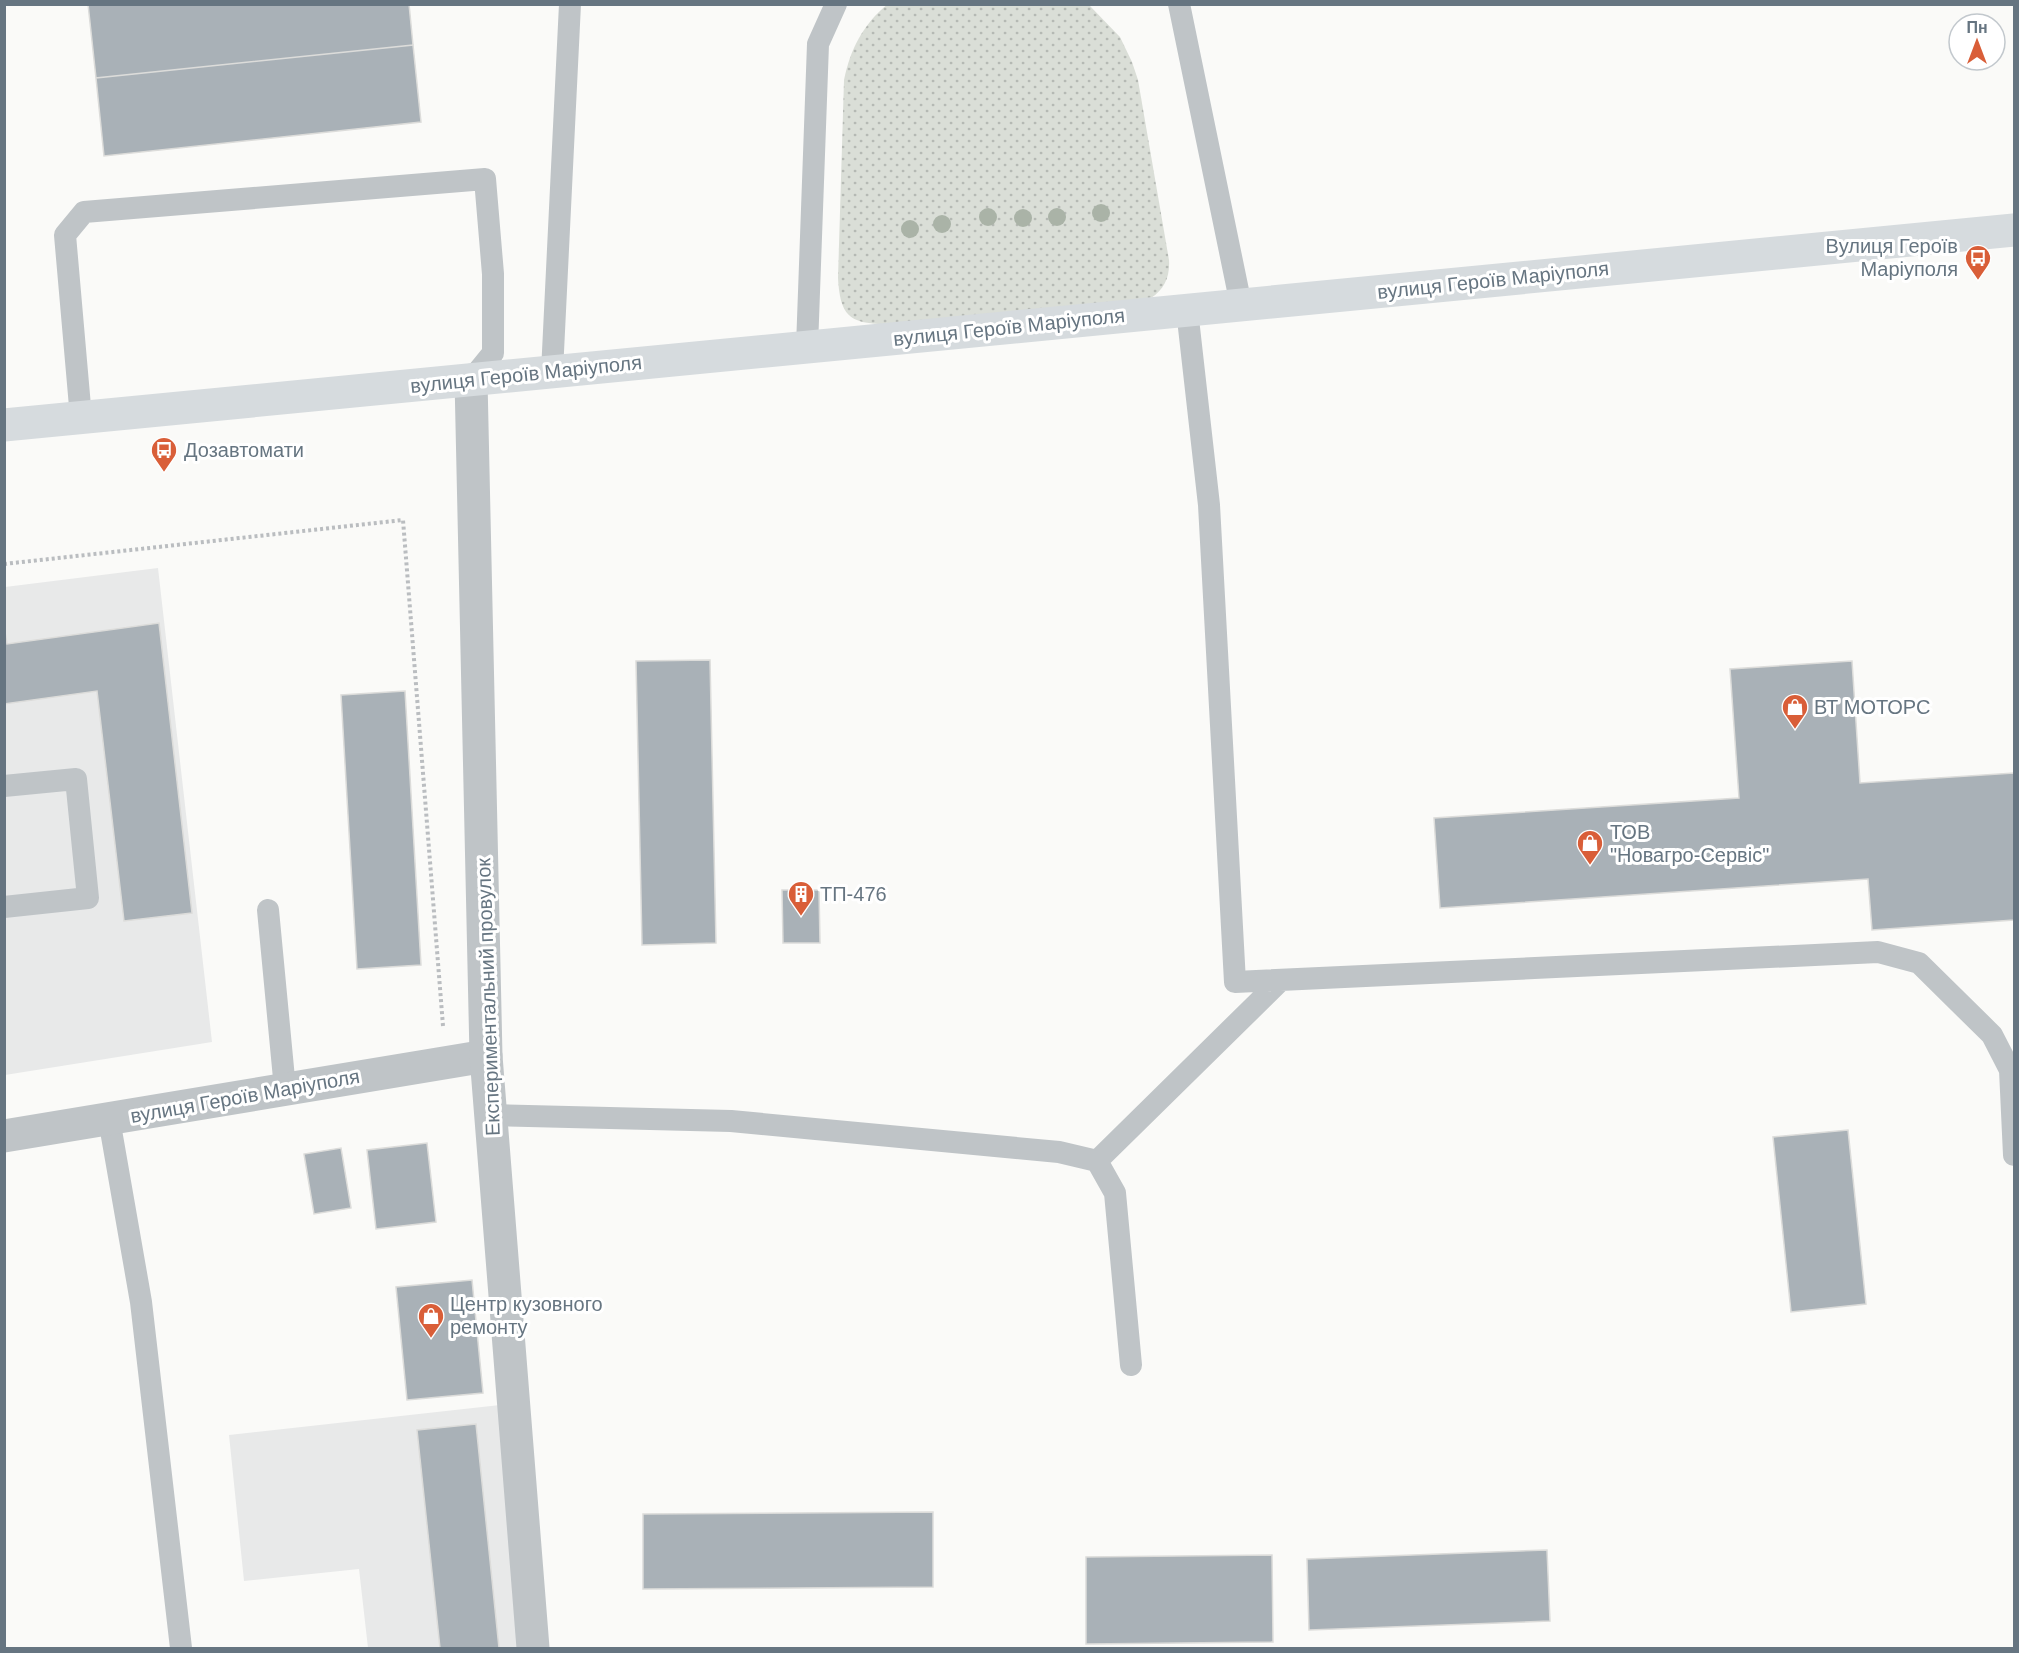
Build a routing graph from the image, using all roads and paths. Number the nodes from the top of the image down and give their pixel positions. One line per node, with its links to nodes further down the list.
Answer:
1 (570, 4): 8 (lane)
2 (836, 4): 7 (lane)
3 (1179, 4): 5 (lane)
4 (2014, 230): 5 (main road, вулиця Героїв Маріуполя)
5 (1241, 305): 6 (main road, вулиця Героїв Маріуполя)
6 (1187, 310): 7 (main road, вулиця Героїв Маріуполя); 16 (lane)
7 (807, 347): 8 (main road, вулиця Героїв Маріуполя)
8 (552, 372): 9 (main road, вулиця Героїв Маріуполя)
9 (471, 380): 10 (main road, вулиця Героїв Маріуполя); 10 (lane); 17 (street, Експериментальний провулок)
10 (81, 418): 11 (main road, вулиця Героїв Маріуполя)
11 (4, 425)
12 (4, 564): 18 (path)
13 (4, 786): 14 (lane)
14 (4, 907)
15 (268, 910): 19 (lane)
16 (1281, 980): 23 (lane); 24 (lane)
17 (486, 1056): 18 (street, вулиця Героїв Маріуполя); 20 (street, Експериментальний провулок)
18 (446, 1062): 19 (street, вулиця Героїв Маріуполя)
19 (285, 1089): 21 (street, вулиця Героїв Маріуполя)
20 (492, 1115): 24 (lane); 27 (street, Експериментальний провулок)
21 (109, 1119): 22 (street, вулиця Героїв Маріуполя); 26 (lane)
22 (4, 1136)
23 (2014, 1155)
24 (1097, 1161): 25 (lane)
25 (1131, 1365)
26 (181, 1648)
27 (533, 1648)

